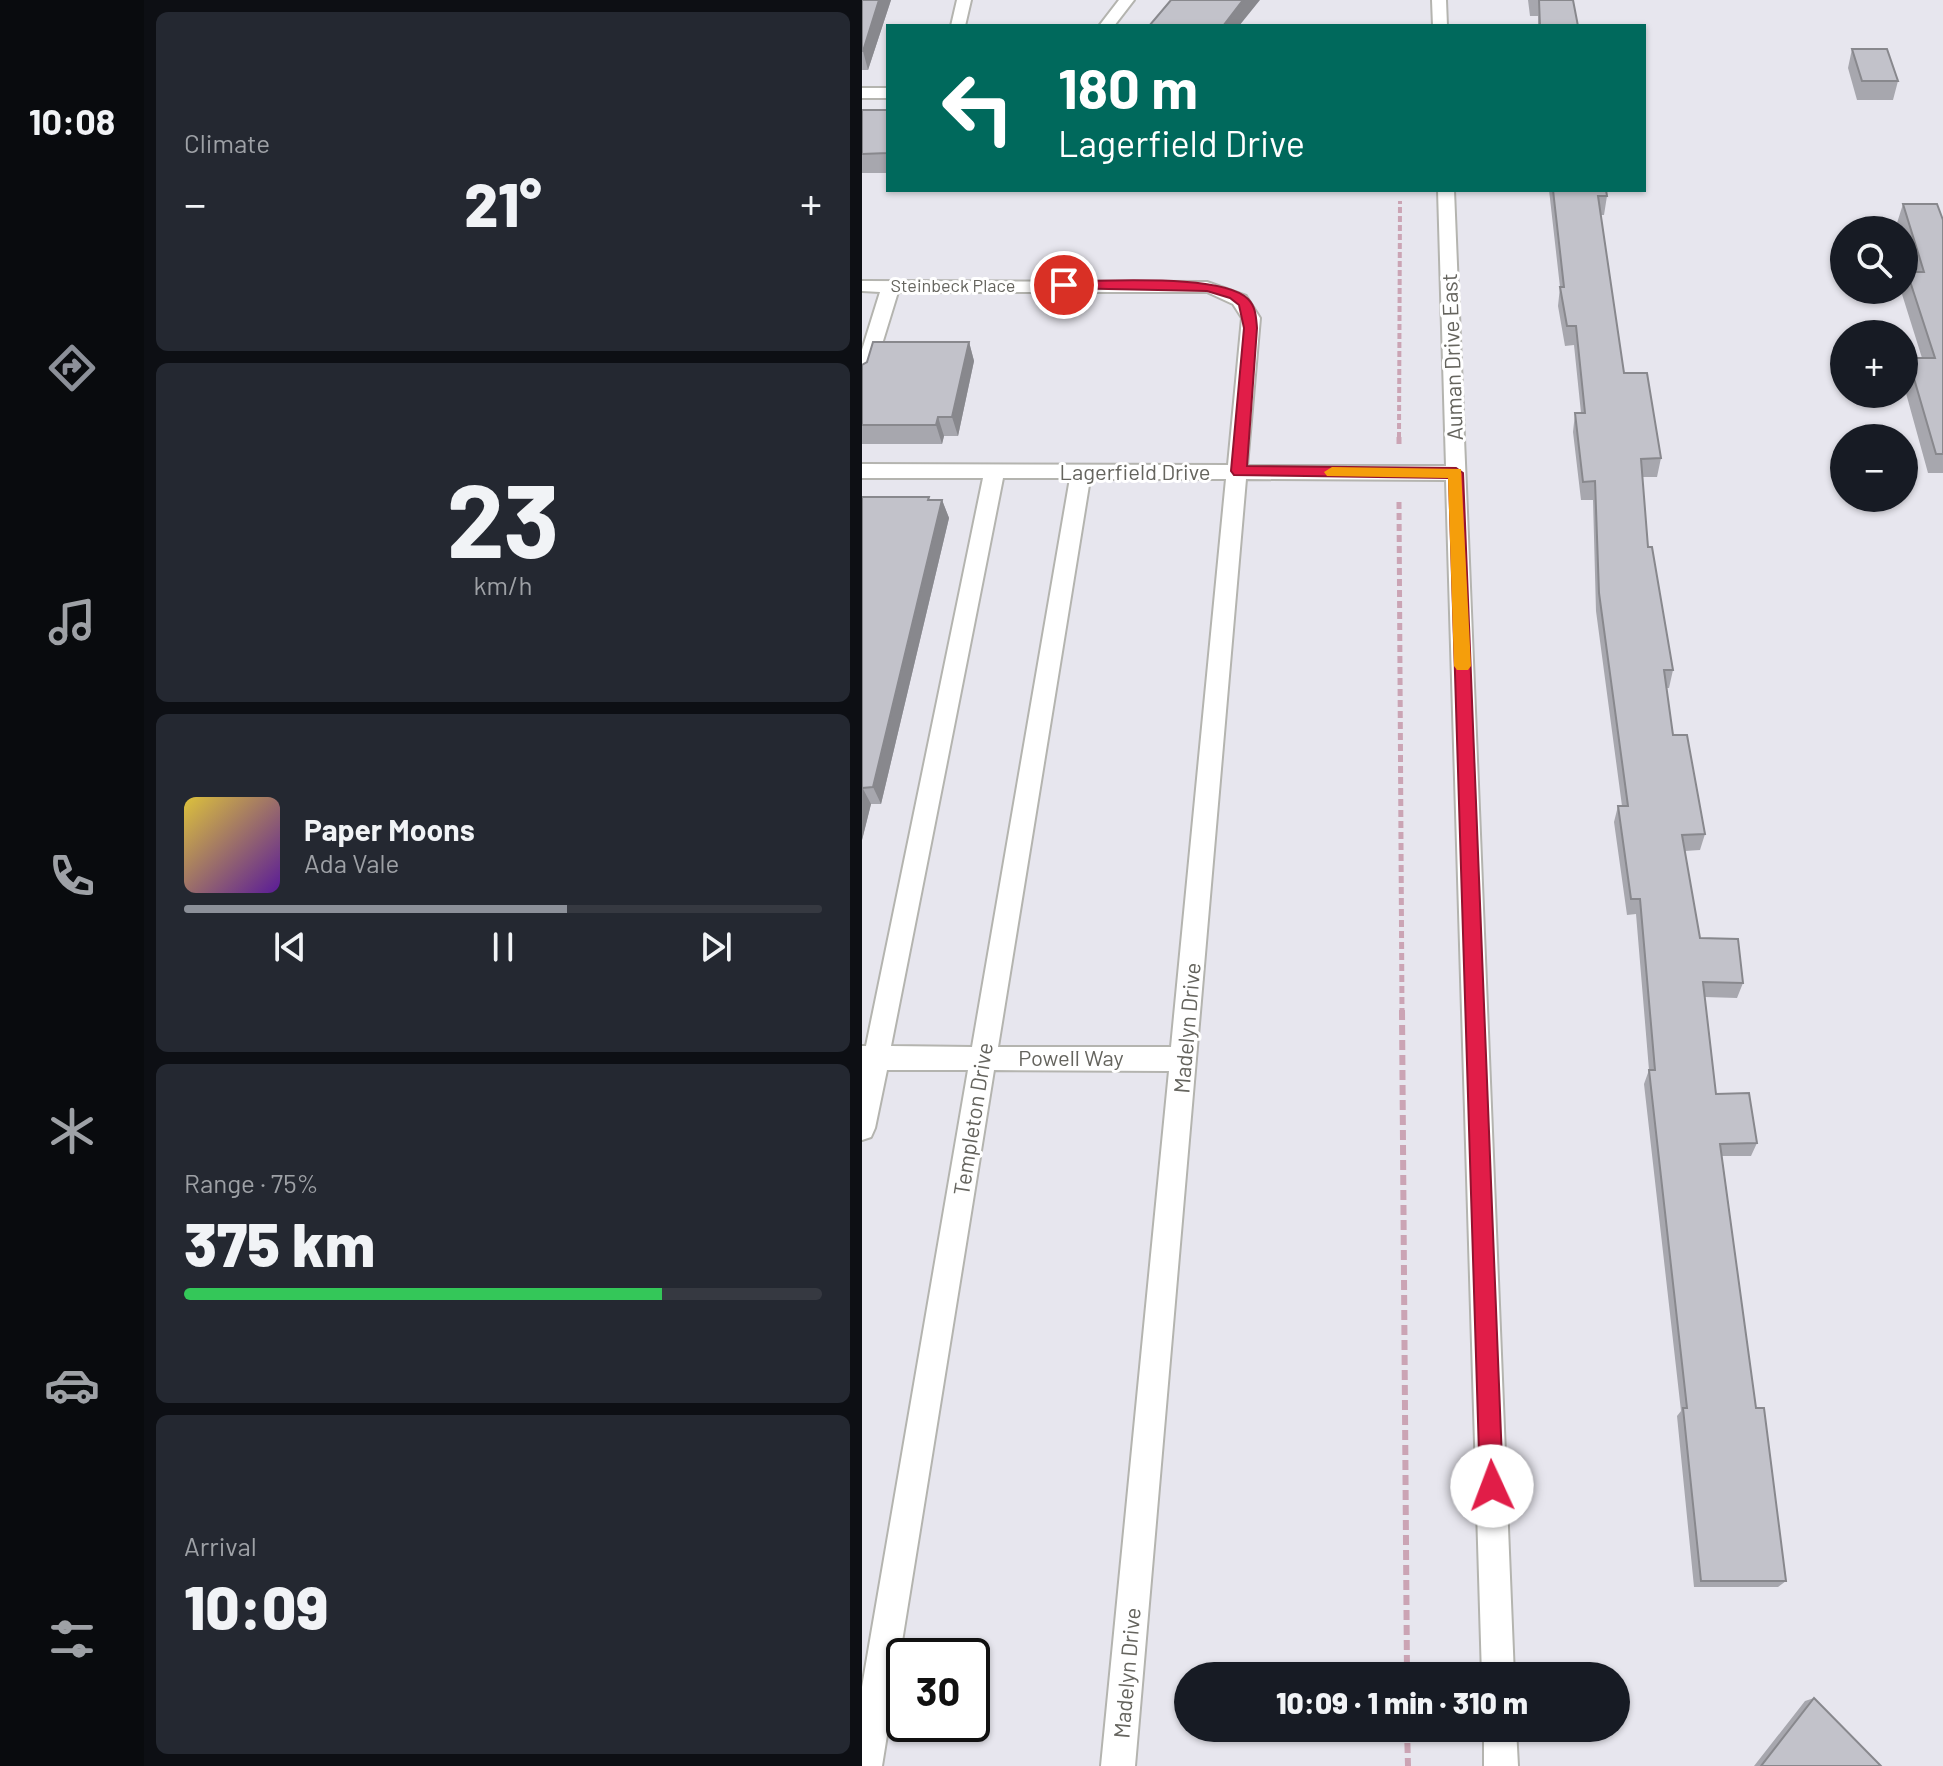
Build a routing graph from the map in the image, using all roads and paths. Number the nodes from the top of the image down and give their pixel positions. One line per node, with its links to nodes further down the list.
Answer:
1 (964, 0): 4 (street)
2 (1127, 0): 5 (street)
3 (1439, 0): 6 (street)
4 (958, 24)
5 (1108, 24)
6 (1440, 24)
7 (862, 93): 8 (street)
8 (886, 93)
9 (1446, 192): 20 (street, Auman Drive East)
10 (1400, 201): 19 (path)
11 (862, 286): 12 (street, Steinbeck Place)
12 (891, 286): 13 (street, Steinbeck Place); 14 (street)
13 (1234, 295): 16 (street, Madelyn Drive)
14 (862, 380)
15 (862, 471): 17 (street, Lagerfield Drive)
16 (1239, 471): 18 (street, Lagerfield Drive); 19 (street, Lagerfield Drive); 23 (street, Madelyn Drive)
17 (994, 472): 18 (street, Lagerfield Drive); 21 (street)
18 (1081, 472): 22 (street, Templeton Drive)
19 (1399, 473): 20 (street, Lagerfield Drive); 25 (path)
20 (1456, 473): 26 (street, Auman Drive East)
21 (869, 1058): 22 (street, Powell Way); 24 (street)
22 (983, 1058): 23 (street, Powell Way); 29 (street, Templeton Drive)
23 (1184, 1059): 30 (street, Madelyn Drive)
24 (862, 1128)
25 (1407, 1662)
26 (1498, 1662)
27 (1407, 1742): 31 (path)
28 (1500, 1742): 32 (street)
29 (865, 1766)
30 (1118, 1766)
31 (1408, 1766)
32 (1501, 1766)

